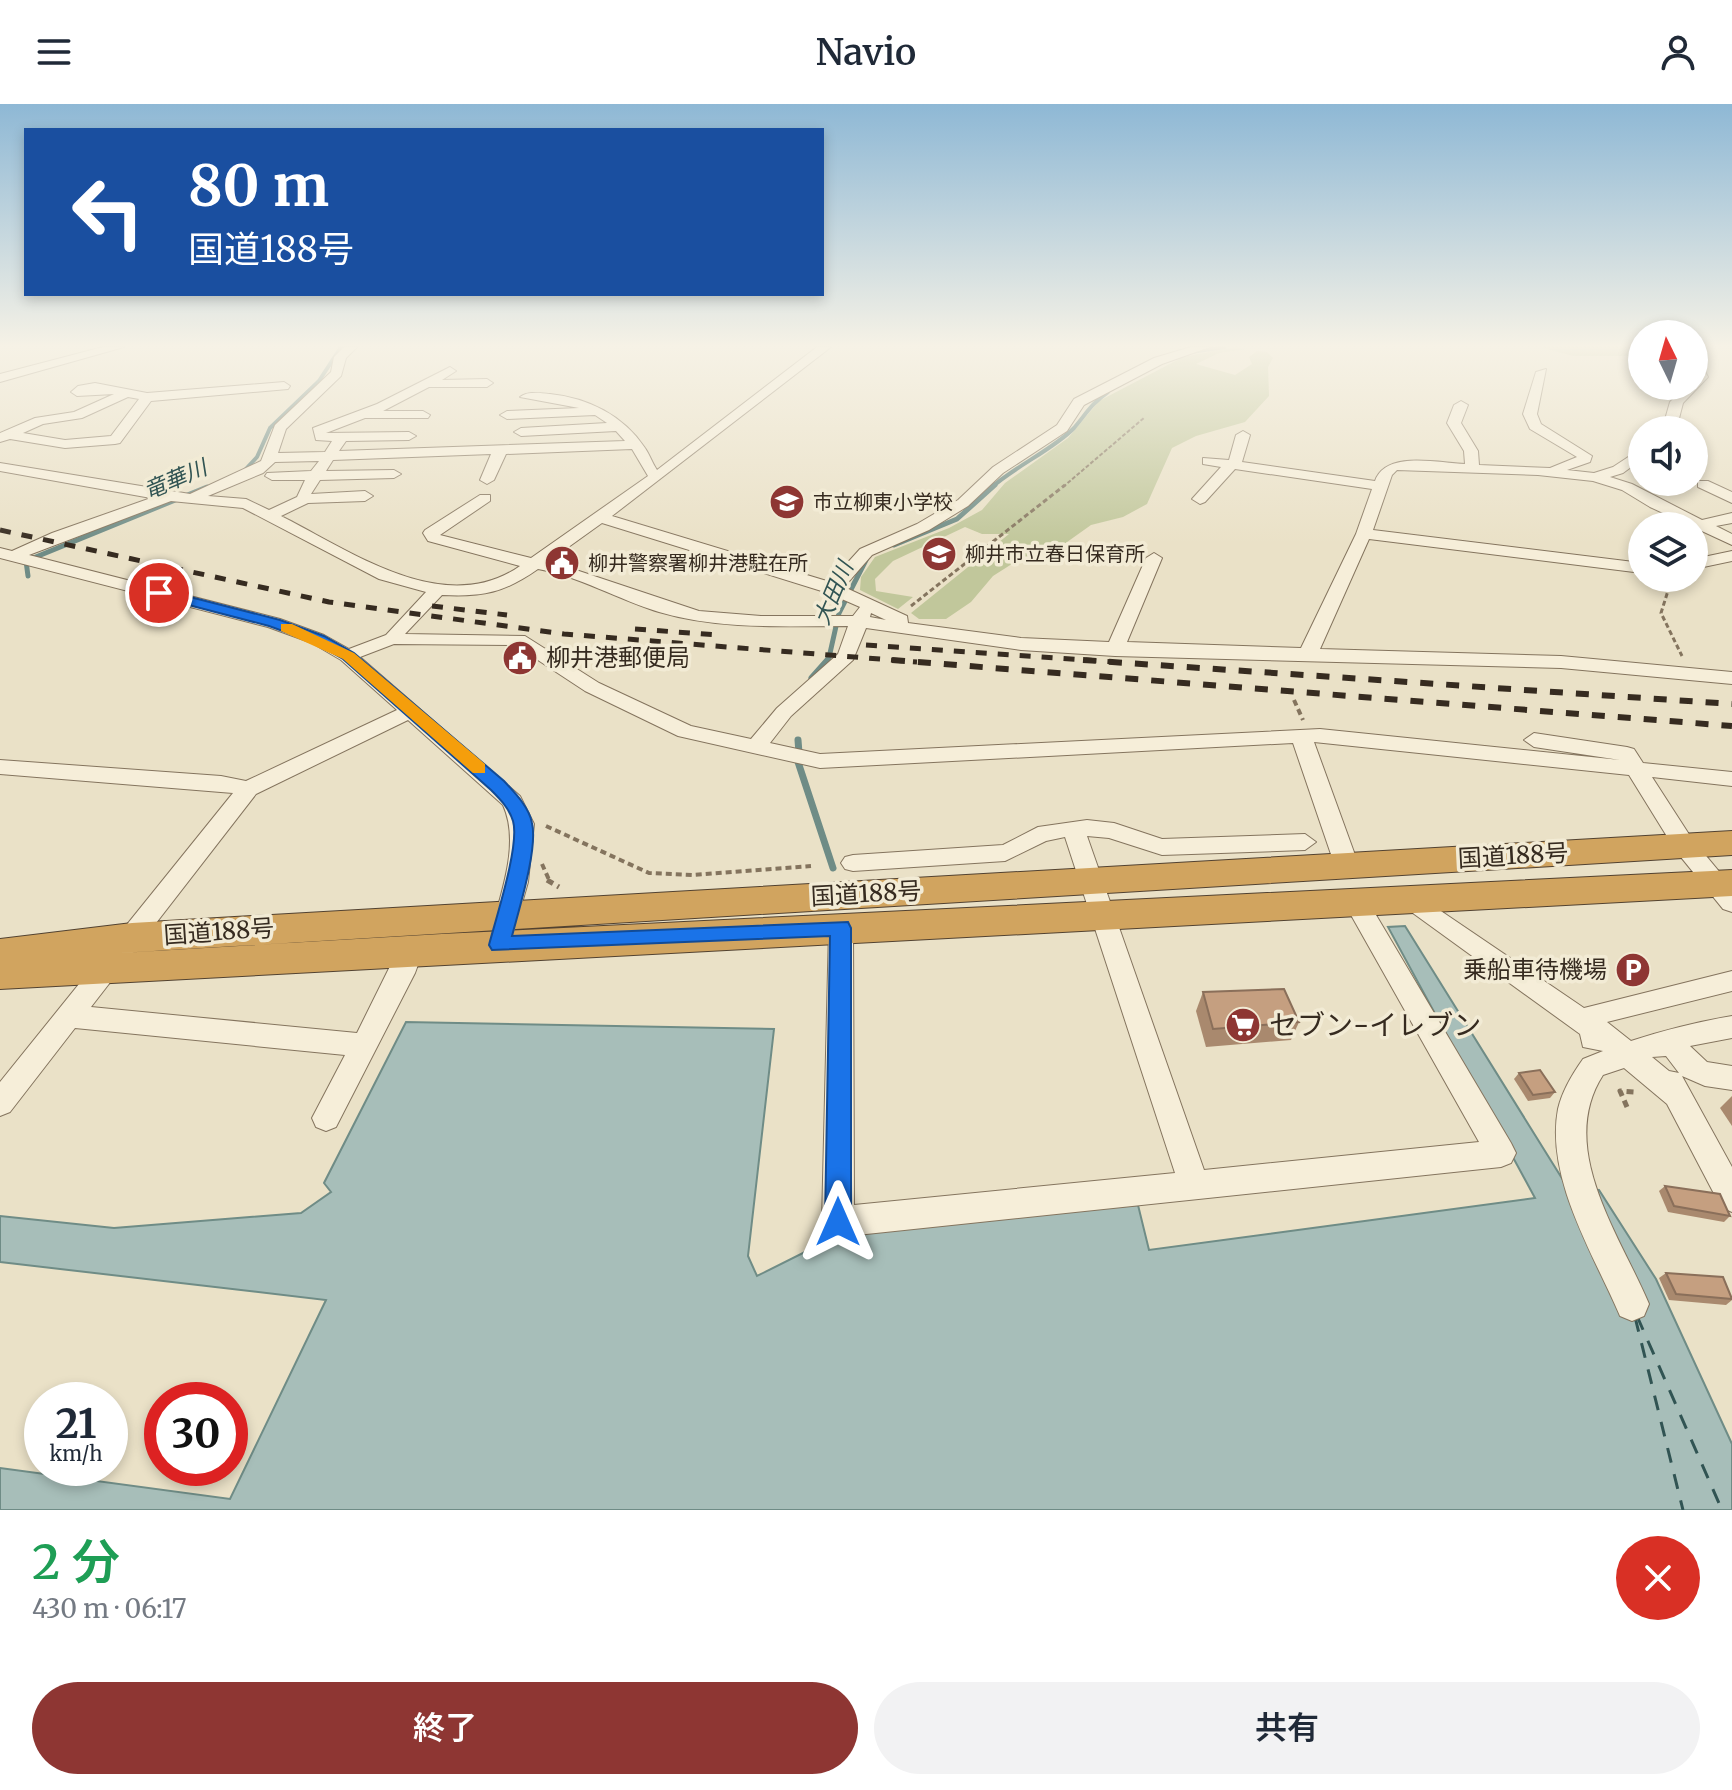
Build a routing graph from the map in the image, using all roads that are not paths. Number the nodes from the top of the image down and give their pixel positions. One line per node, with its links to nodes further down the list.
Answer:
1 (82, 413): 17 (street)
2 (135, 413): 17 (street)
3 (296, 413): 23 (street)
4 (366, 413): 11 (street)
5 (561, 413): 13 (street)
6 (600, 413): 14 (street)
7 (740, 413): 33 (street)
8 (1072, 413): 57 (street)
9 (1458, 413): 28 (street)
10 (1530, 413): 29 (street)
11 (363, 414): 12 (street); 19 (street)
12 (423, 415)
13 (507, 415)
14 (616, 427): 15 (street); 20 (street)
15 (521, 432)
16 (1243, 435): 26 (street)
17 (5, 436)
18 (409, 436): 19 (street)
19 (342, 437): 22 (street)
20 (636, 445): 21 (street); 33 (street)
21 (499, 453): 22 (street); 54 (street)
22 (329, 456): 23 (street); 31 (street)
23 (270, 458): 38 (street)
24 (1208, 461): 26 (street)
25 (1628, 462): 34 (street)
26 (1233, 465): 35 (street); 41 (street)
27 (0, 467): 38 (street)
28 (1472, 467): 29 (street); 35 (street)
29 (1554, 472): 34 (street)
30 (394, 474): 31 (street)
31 (316, 475): 32 (street); 40 (street)
32 (272, 476)
33 (658, 476): 44 (street)
34 (1595, 477): 42 (street)
35 (1381, 486): 48 (street)
36 (1708, 486): 39 (street)
37 (365, 496): 40 (street)
38 (180, 497): 43 (street); 50 (street)
39 (1732, 498)
40 (305, 499): 43 (street)
41 (1200, 499)
42 (1675, 512)
43 (271, 515): 56 (street)
44 (600, 517): 54 (street); 57 (street)
45 (1732, 518): 46 (street)
46 (1708, 523)
47 (1708, 529): 49 (street)
48 (1364, 534): 55 (street); 63 (street)
49 (1732, 540)
50 (8, 554): 65 (street)
51 (1732, 556): 53 (street)
52 (1154, 558): 62 (street)
53 (1708, 561)
54 (535, 563): 56 (street); 58 (street)
55 (1628, 566)
56 (438, 590): 61 (street)
57 (849, 595): 58 (street); 59 (street)
58 (857, 621): 59 (street); 70 (street)
59 (914, 629): 62 (street)
60 (450, 638): 61 (street); 64 (street); 70 (street)
61 (394, 639): 65 (street)
62 (1115, 650): 63 (street)
63 (1308, 654): 66 (street)
64 (408, 655)
65 (348, 656): 67 (street)
66 (1732, 678)
67 (413, 710): 74 (street); 86 (street)
68 (1301, 735): 70 (street); 72 (street); 81 (street)
69 (1534, 740): 72 (street)
70 (756, 749)
71 (0, 767): 74 (street)
72 (1636, 767): 73 (street); 78 (street)
73 (1732, 779)
74 (248, 789): 87 (street)
75 (1074, 831): 76 (street); 79 (street); 80 (street)
76 (1305, 842)
77 (1732, 843): 78 (highway, 国道188号)
78 (1684, 845): 81 (highway, 国道188号); 82 (street)
79 (853, 863)
80 (1091, 882): 81 (highway, 国道188号); 84 (street); 86 (highway, 国道188号)
81 (1350, 882): 83 (highway, 国道188号); 84 (highway, 国道188号); 103 (street)
82 (1726, 890): 83 (highway, 国道188号)
83 (1407, 897): 94 (street)
84 (1102, 916): 85 (highway, 国道188号); 103 (street)
85 (841, 928): 86 (highway, 国道188号); 103 (street)
86 (504, 929): 87 (highway, 国道188号); 88 (highway, 国道188号)
87 (132, 937): 89 (highway, 国道188号); 90 (street)
88 (410, 951): 90 (highway, 国道188号); 96 (street)
89 (0, 953)
90 (102, 971): 91 (highway, 国道188号); 93 (street)
91 (0, 974)
92 (1732, 981): 94 (street)
93 (68, 1016): 96 (street); 100 (street)
94 (1593, 1022): 97 (street); 98 (street)
95 (1732, 1027): 97 (street)
96 (364, 1045): 102 (street)
97 (1651, 1048): 98 (street); 99 (street); 104 (street)
98 (1593, 1067): 105 (street)
99 (1732, 1078)
100 (9, 1079): 101 (street)
101 (0, 1103)
102 (326, 1118)
103 (1194, 1184)
104 (1732, 1197)
105 (1632, 1304)

